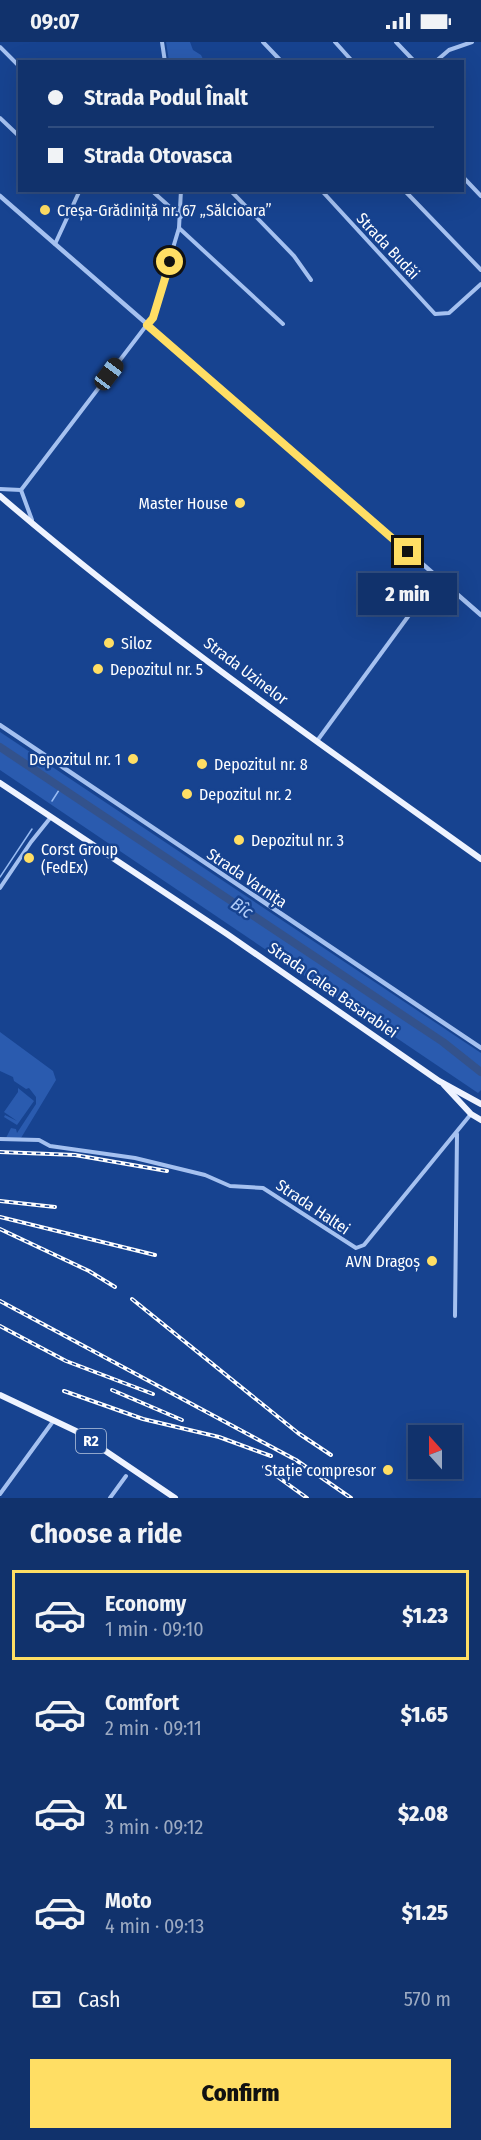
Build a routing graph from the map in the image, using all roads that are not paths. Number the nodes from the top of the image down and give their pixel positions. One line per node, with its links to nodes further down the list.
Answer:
1 (162, 42): 8 (street)
2 (263, 42): 9 (street)
3 (335, 42): 10 (street)
4 (396, 42): 11 (street)
5 (472, 42): 6 (street)
6 (465, 43): 12 (street)
7 (0, 48): 13 (street)
8 (165, 60)
9 (280, 60)
10 (351, 60)
11 (413, 60)
12 (437, 60)
13 (18, 65)
14 (0, 118): 15 (street)
15 (18, 135)
16 (464, 178): 24 (street)
17 (77, 192): 27 (street)
18 (153, 192): 25 (street)
19 (181, 192): 25 (street)
20 (232, 192): 29 (street)
21 (323, 192): 30 (street, Strada Budăi)
22 (406, 192): 28 (street)
23 (0, 196): 27 (street)
24 (481, 196)
25 (181, 217): 26 (street)
26 (179, 228): 31 (street); 32 (street)
27 (56, 244): 32 (street)
28 (481, 270)
29 (311, 280)
30 (481, 284)
31 (283, 324)
32 (147, 325): 34 (street); 37 (street)
33 (0, 489): 34 (street)
34 (21, 490): 36 (street)
35 (0, 496): 36 (main road, Strada Uzinelor)
36 (34, 526): 40 (main road, Strada Uzinelor)
37 (437, 577): 38 (street); 40 (street)
38 (481, 615)
39 (0, 725): 46 (street, Strada Varnița)
40 (316, 741): 44 (main road, Strada Uzinelor)
41 (3, 785): 42 (street); 43 (main road, Strada Calea Basarabiei)
42 (0, 793)
43 (51, 818): 45 (street); 47 (main road, Strada Calea Basarabiei)
44 (481, 859)
45 (0, 888)
46 (481, 1048)
47 (440, 1081): 48 (main road, Strada Calea Basarabiei); 49 (main road, Strada Calea Basarabiei)
48 (479, 1100): 49 (main road, Strada Calea Basarabiei)
49 (475, 1115): 50 (street, Strada Haltei)
50 (457, 1133): 51 (street, Strada Haltei); 52 (street)
51 (0, 1139)
52 (455, 1316)
53 (0, 1395): 54 (main road, R2)
54 (55, 1420): 56 (main road, R2); 57 (street)
55 (126, 1476): 58 (street)
56 (166, 1491): 59 (street); 60 (main road, R2)
57 (0, 1494)
58 (110, 1498)
59 (163, 1498)
60 (175, 1498)

